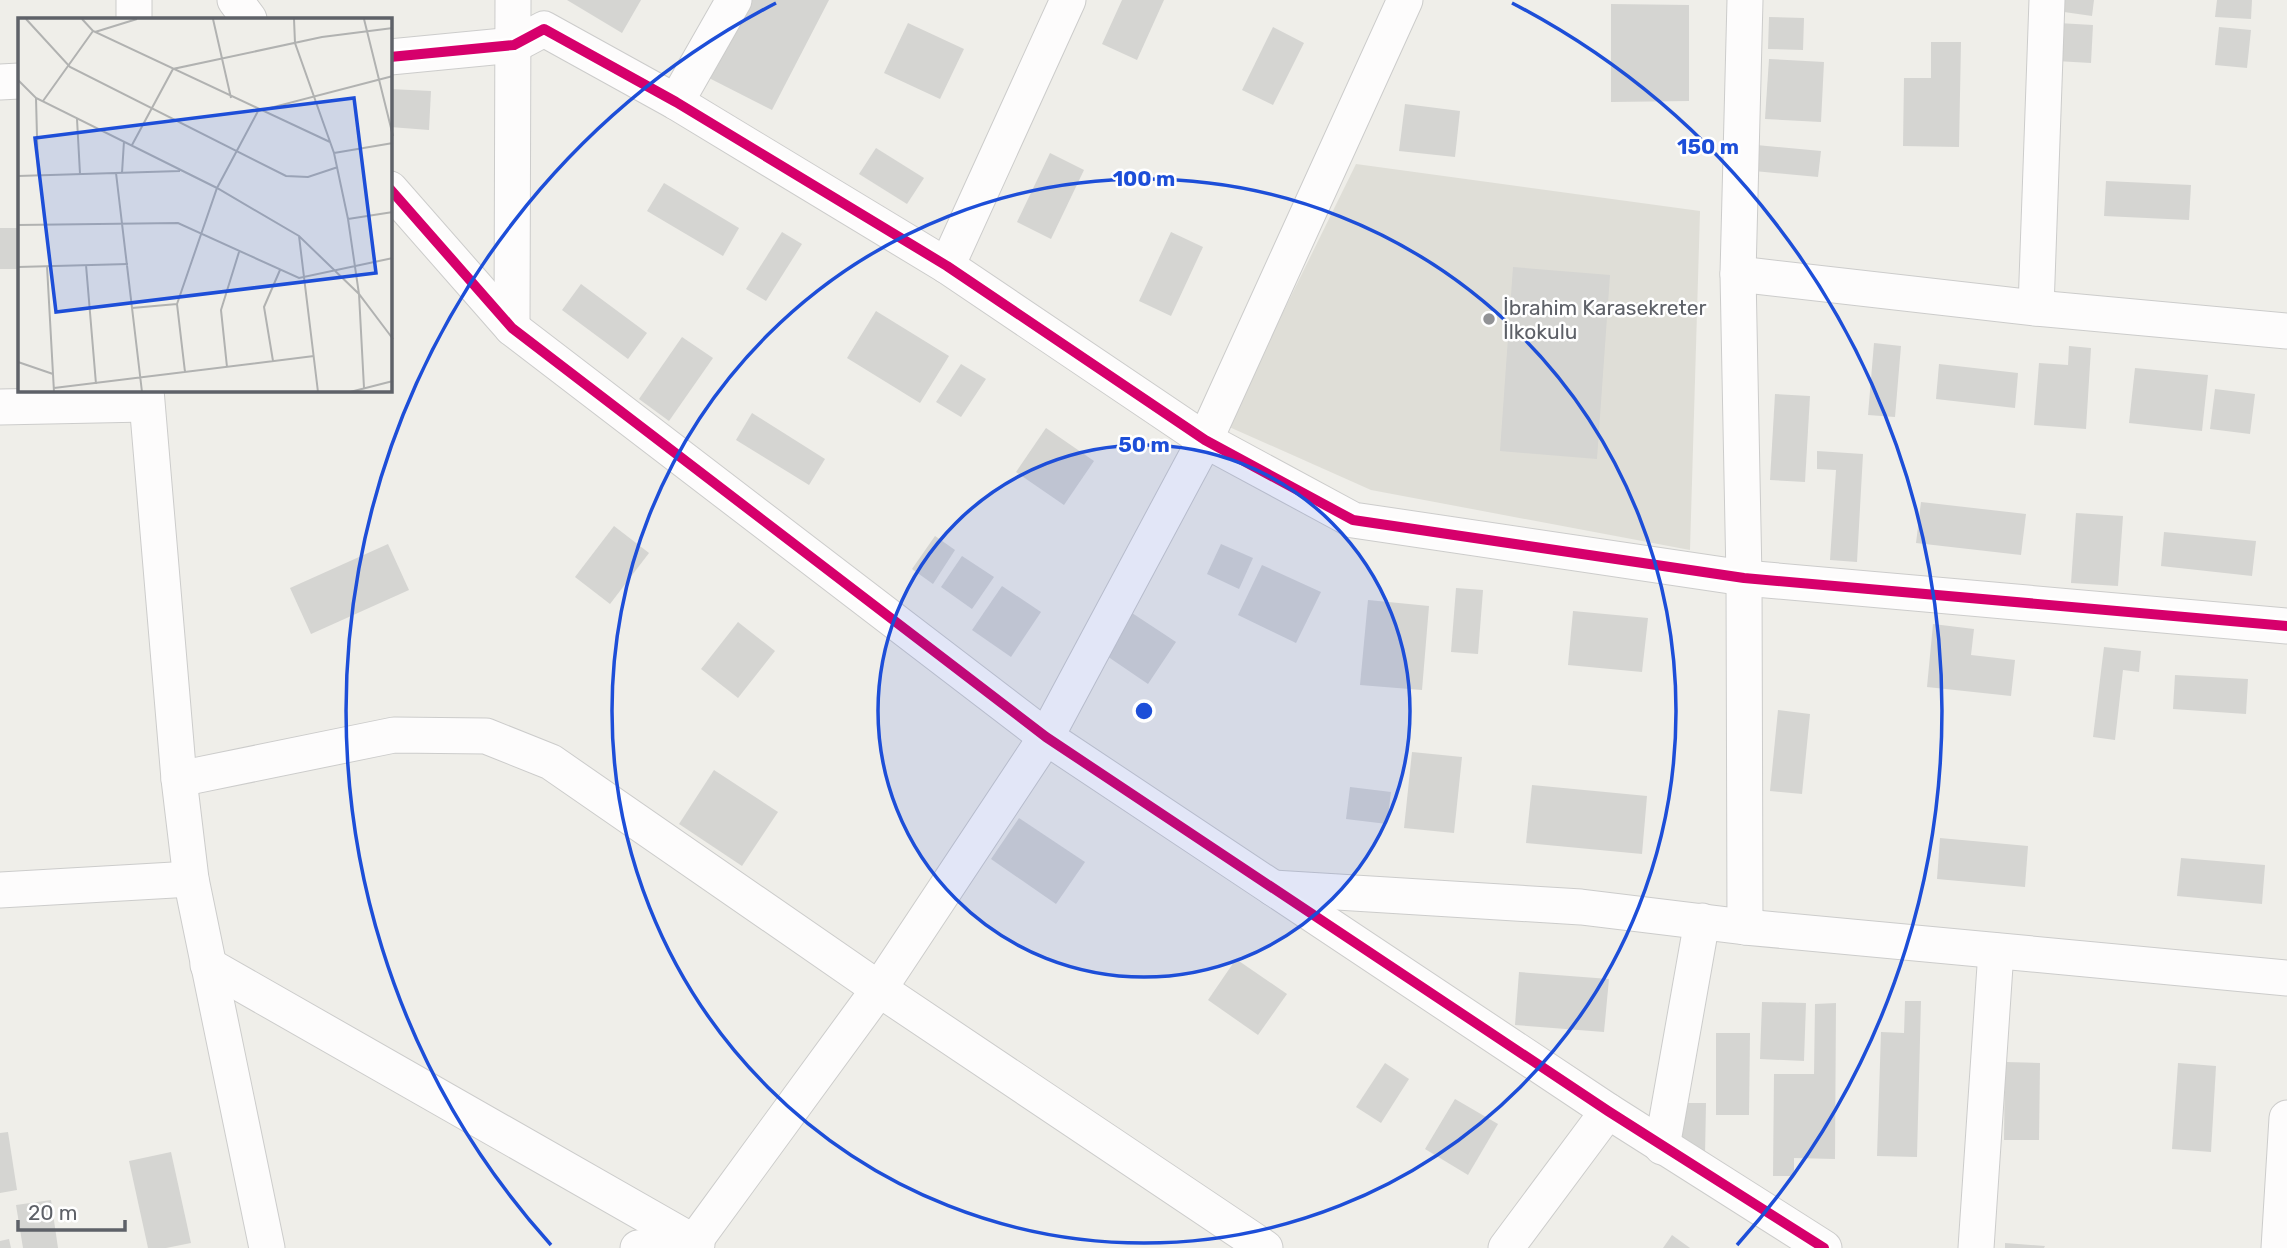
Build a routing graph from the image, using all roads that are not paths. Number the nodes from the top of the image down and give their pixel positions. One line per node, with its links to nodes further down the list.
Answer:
1 (134, 0): 9 (street)
2 (235, 0): 10 (street)
3 (513, 0): 11 (street)
4 (734, 0): 15 (street)
5 (1068, 0): 17 (street)
6 (1405, 0): 24 (street)
7 (1745, 0): 18 (street)
8 (2048, 0): 19 (street)
9 (134, 18)
10 (248, 18)
11 (514, 46): 12 (street); 15 (street); 20 (street)
12 (392, 57)
13 (18, 81): 14 (street)
14 (0, 82)
15 (676, 102): 17 (street)
16 (392, 191): 20 (street)
17 (947, 266): 24 (street)
18 (1738, 274): 19 (street); 25 (street)
19 (2036, 308): 21 (street)
20 (513, 328): 27 (street)
21 (2287, 331)
22 (146, 397): 23 (street); 28 (street)
23 (0, 407)
24 (1205, 440): 25 (street); 27 (street)
25 (1744, 578): 26 (street); 33 (street)
26 (2287, 626)
27 (1046, 737): 30 (street); 37 (street)
28 (179, 779): 29 (street); 37 (street)
29 (191, 879): 31 (street); 35 (street)
30 (1271, 888): 32 (street); 38 (street)
31 (0, 890)
32 (1702, 921): 33 (street); 40 (street)
33 (1745, 927): 34 (street)
34 (1996, 951): 36 (street); 47 (street)
35 (208, 965): 41 (street); 42 (street)
36 (2287, 978)
37 (879, 989): 41 (street); 44 (street)
38 (1608, 1111): 40 (street); 45 (street)
39 (2287, 1118): 48 (street)
40 (1662, 1147): 46 (street)
41 (698, 1245): 43 (street)
42 (267, 1248)
43 (638, 1248)
44 (1265, 1248)
45 (1506, 1248)
46 (1824, 1248)
47 (1976, 1248)
48 (2279, 1248)

